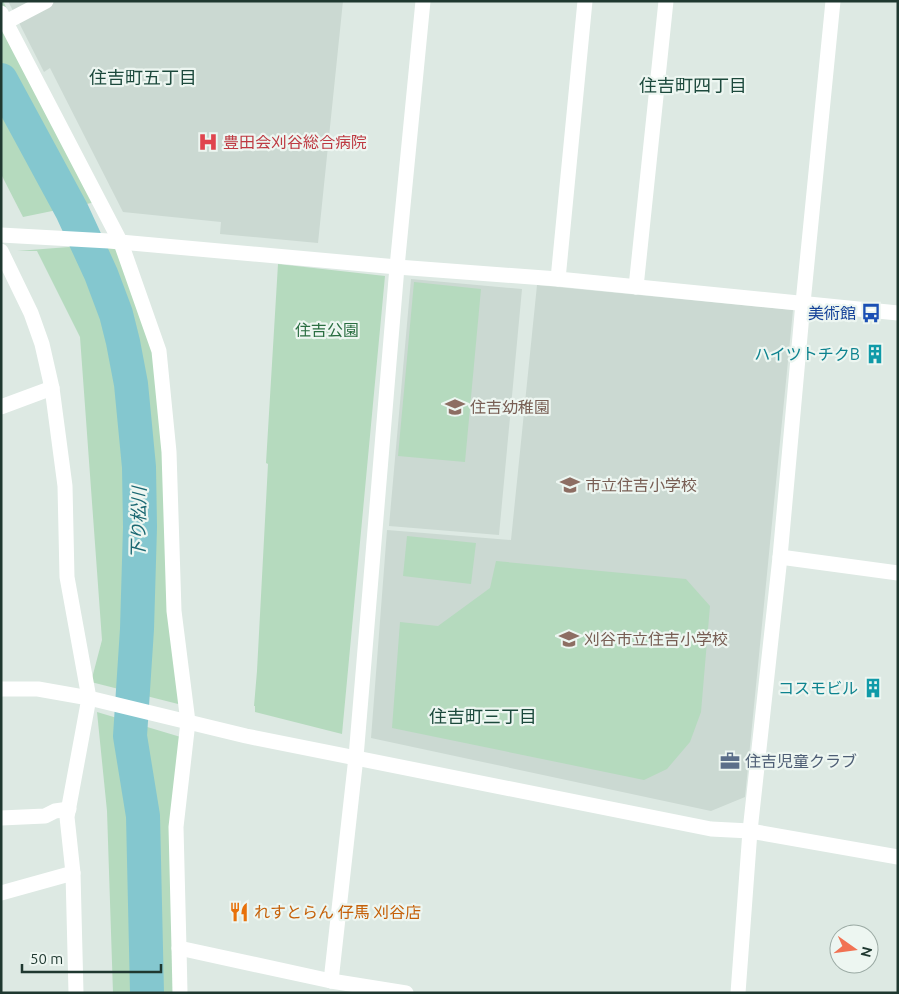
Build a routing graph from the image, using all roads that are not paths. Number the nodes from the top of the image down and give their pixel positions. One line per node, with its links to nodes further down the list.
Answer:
1 (46, 1): 6 (street)
2 (423, 1): 10 (street)
3 (585, 1): 11 (street)
4 (666, 1): 12 (street)
5 (833, 1): 13 (street)
6 (4, 17): 8 (street)
7 (1, 235): 8 (street)
8 (115, 242): 10 (street); 21 (street)
9 (1, 251): 15 (street)
10 (397, 267): 11 (street); 22 (street)
11 (558, 279): 12 (street)
12 (636, 287): 13 (street)
13 (803, 303): 14 (street); 17 (street)
14 (898, 313)
15 (52, 388): 16 (street); 20 (street)
16 (1, 407)
17 (780, 557): 18 (street); 25 (street)
18 (898, 573)
19 (1, 689): 20 (street)
20 (93, 699): 21 (street); 23 (street)
21 (188, 722): 22 (street); 29 (street)
22 (356, 757): 25 (street); 30 (street)
23 (68, 809): 24 (street); 27 (street)
24 (1, 818)
25 (750, 830): 26 (street); 35 (street)
26 (898, 857)
27 (73, 873): 28 (street); 32 (street)
28 (1, 893)
29 (179, 948): 30 (street); 33 (street)
30 (331, 981): 31 (street)
31 (379, 991): 34 (street)
32 (76, 993)
33 (180, 993)
34 (406, 993)
35 (738, 993)

